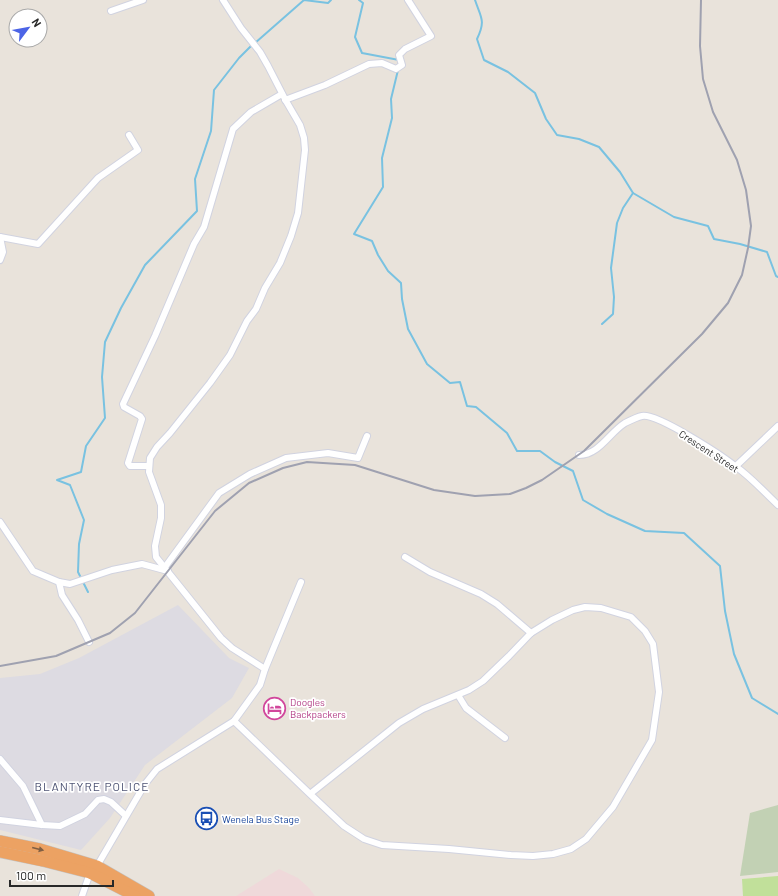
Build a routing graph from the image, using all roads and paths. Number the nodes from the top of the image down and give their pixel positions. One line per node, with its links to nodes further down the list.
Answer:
1 (143, 0): 4 (street)
2 (223, 0): 5 (street)
3 (408, 0): 5 (street)
4 (111, 11)
5 (284, 97): 12 (street); 12 (street)
6 (128, 135): 7 (street)
7 (0, 237): 8 (street)
8 (0, 260)
9 (778, 426): 13 (street)
10 (367, 436): 17 (street)
11 (578, 454): 13 (street, Crescent Street)
12 (149, 466): 17 (street)
13 (736, 466): 14 (street, Crescent Street)
14 (778, 505)
15 (0, 522): 18 (street)
16 (405, 557): 20 (street)
17 (166, 569): 18 (street); 22 (street)
18 (59, 582): 21 (street)
19 (301, 582): 22 (street)
20 (531, 633): 23 (street); 27 (street)
21 (89, 642)
22 (265, 669): 24 (street)
23 (458, 695): 25 (street); 27 (street)
24 (234, 721): 27 (street); 28 (street)
25 (505, 738)
26 (0, 759): 30 (street)
27 (310, 794)
28 (125, 815): 30 (street); 33 (street)
29 (0, 820): 30 (street)
30 (42, 825)
31 (0, 841): 33 (highway, one-way to 33)
32 (0, 852): 33 (highway)
33 (93, 870): 34 (street); 35 (highway); 36 (highway)
34 (82, 896)
35 (135, 896)
36 (149, 896)

